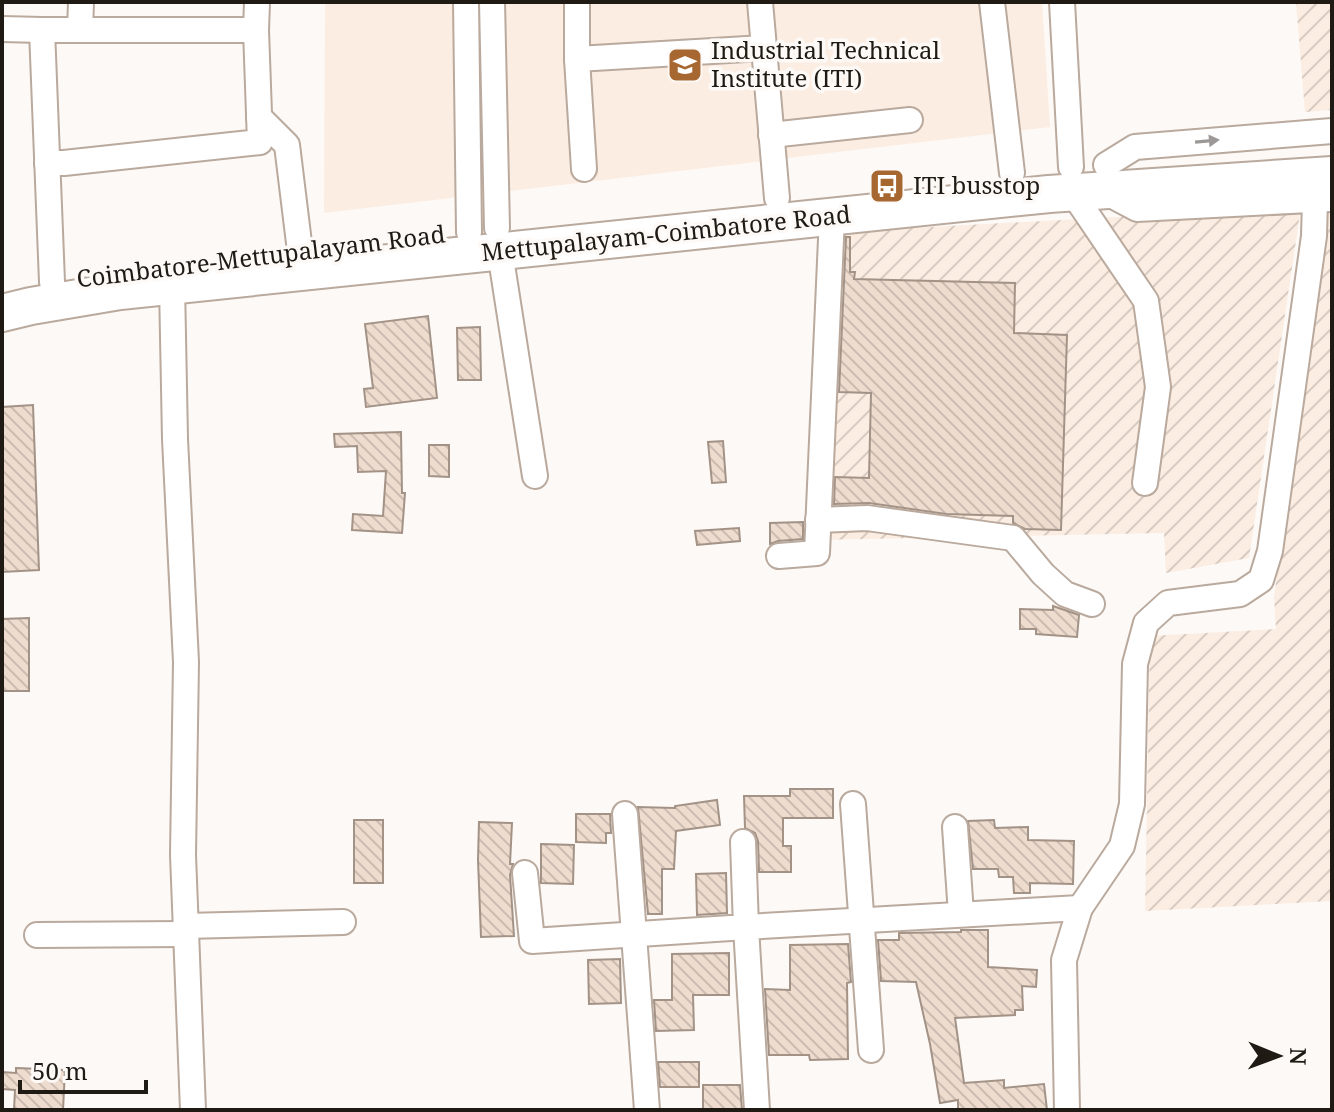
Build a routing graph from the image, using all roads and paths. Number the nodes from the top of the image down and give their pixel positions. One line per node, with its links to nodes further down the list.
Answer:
1 (81, 2): 11 (street)
2 (257, 2): 12 (street)
3 (466, 2): 27 (street)
4 (492, 2): 27 (street)
5 (577, 2): 14 (street)
6 (760, 2): 13 (street)
7 (992, 2): 22 (street)
8 (1062, 2): 23 (street)
9 (2, 29): 10 (street)
10 (42, 30): 11 (street); 20 (street)
11 (80, 30): 12 (street)
12 (256, 30): 15 (street)
13 (764, 48): 14 (street); 18 (street)
14 (577, 59): 21 (street)
15 (259, 117): 20 (street); 28 (street)
16 (910, 120): 18 (street)
17 (1332, 131): 23 (street, one-way to 17)
18 (771, 135): 25 (street)
19 (1332, 153): 23 (highway, Coimbatore-Mettupalayam Road)
20 (47, 163): 29 (street)
21 (584, 169)
22 (1012, 173): 23 (highway, Coimbatore-Mettupalayam Road); 25 (highway, Coimbatore-Mettupalayam Road)
23 (1088, 178): 24 (highway, Mettupalayam-Coimbatore Road); 26 (highway, Mettupalayam-Coimbatore Road); 34 (street)
24 (1326, 191): 43 (street)
25 (777, 198): 27 (highway, Coimbatore-Mettupalayam Road)
26 (832, 217): 27 (highway, Mettupalayam-Coimbatore Road); 35 (street)
27 (488, 237): 28 (highway, Coimbatore-Mettupalayam Road); 30 (highway, Mettupalayam-Coimbatore Road); 33 (street)
28 (300, 251): 29 (highway, Coimbatore-Mettupalayam Road)
29 (52, 282): 31 (highway, Coimbatore-Mettupalayam Road)
30 (172, 285): 32 (highway, Mettupalayam-Coimbatore Road); 48 (street)
31 (2, 291)
32 (2, 313)
33 (535, 476)
34 (1145, 483)
35 (818, 520): 36 (street); 37 (street)
36 (779, 556)
37 (1092, 604)
38 (853, 804): 45 (street)
39 (625, 814): 49 (street)
40 (955, 827): 44 (street)
41 (743, 842): 47 (street)
42 (525, 873): 49 (street)
43 (1080, 908): 44 (street); 55 (street)
44 (961, 914): 45 (street)
45 (862, 920): 47 (street); 51 (street)
46 (343, 922): 48 (street)
47 (746, 927): 49 (street); 54 (street)
48 (186, 930): 50 (street); 52 (street)
49 (634, 934): 53 (street)
50 (37, 935)
51 (871, 1050)
52 (193, 1110)
53 (647, 1110)
54 (757, 1110)
55 (1067, 1110)

